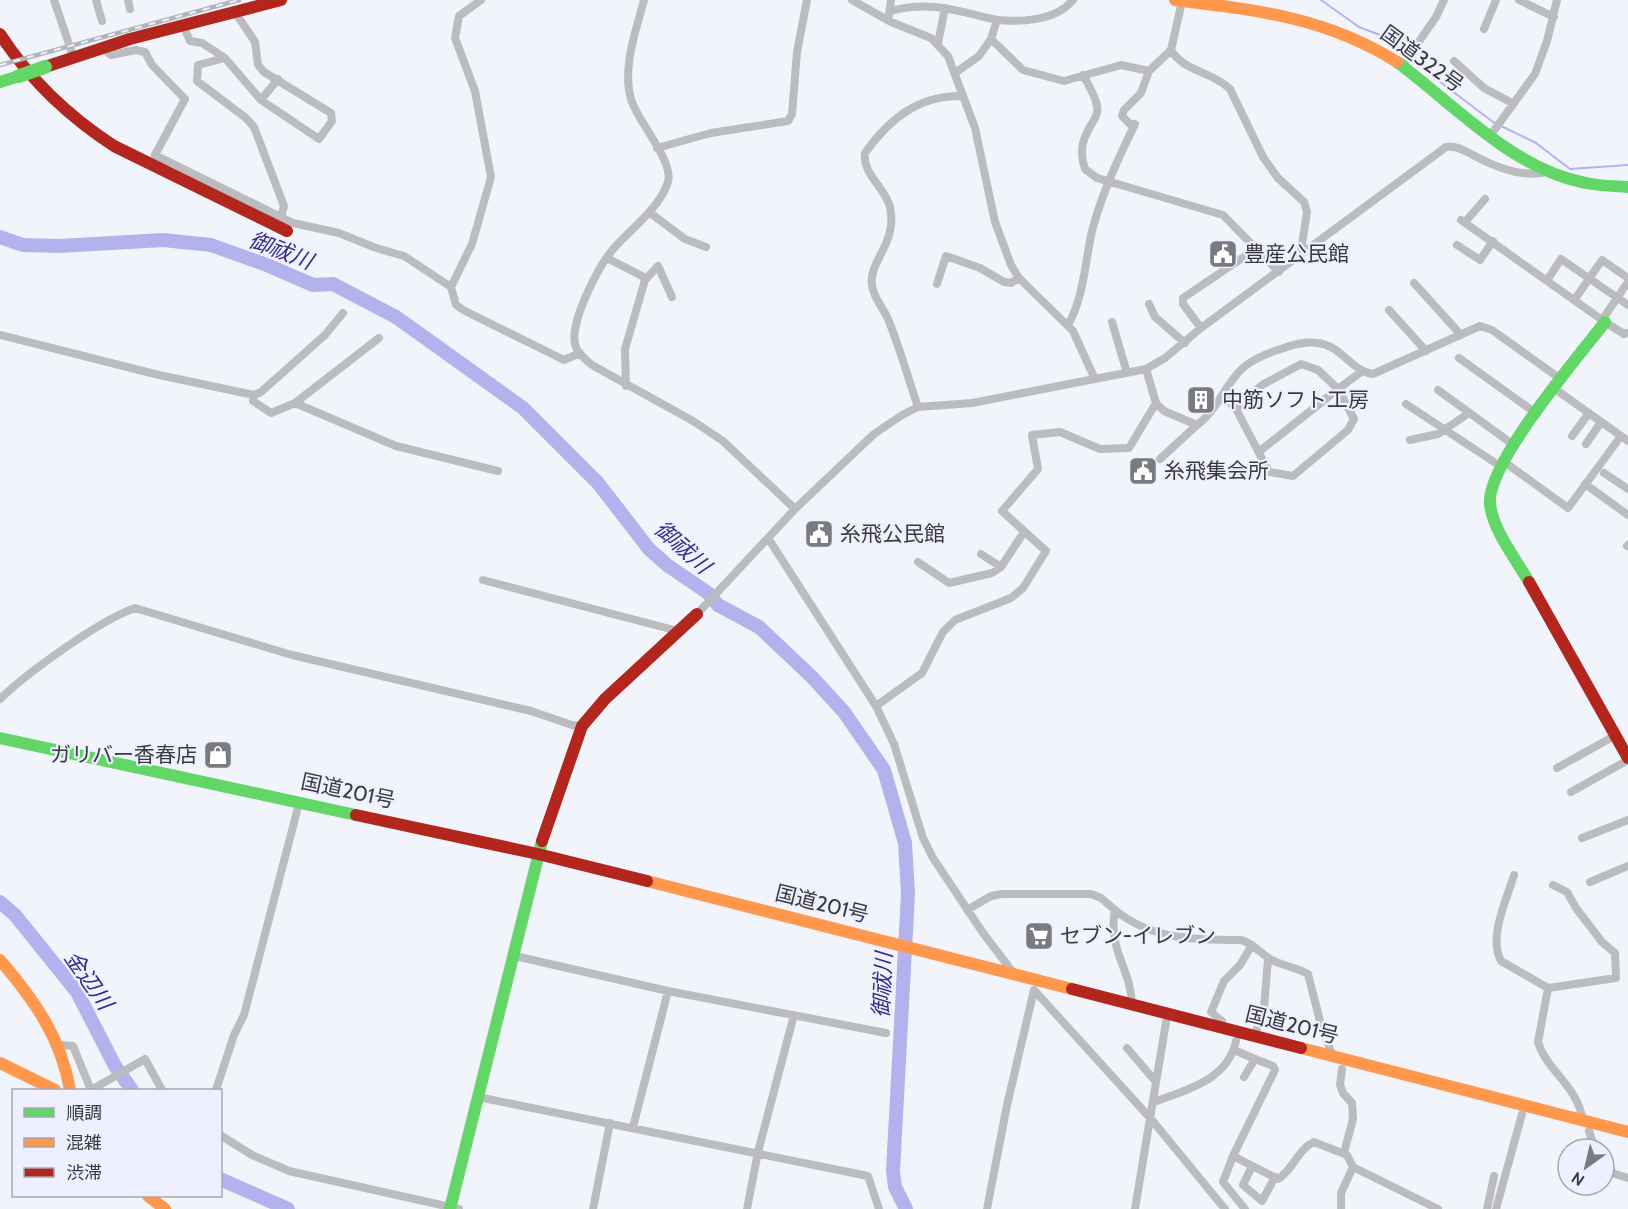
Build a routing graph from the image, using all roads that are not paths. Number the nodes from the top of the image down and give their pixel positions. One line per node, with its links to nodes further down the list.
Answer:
1 (54, 0): 32 (street)
2 (96, 0): 23 (street)
3 (128, 0): 18 (street)
4 (281, 0): 20 (main road)
5 (481, 0): 67 (street)
6 (644, 0): 45 (street)
7 (807, 0): 45 (street)
8 (852, 0): 24 (street)
9 (891, 0): 19 (street)
10 (1073, 0): 22 (street)
11 (1175, 0): 16 (main road, 国道322号)
12 (1444, 0): 35 (street)
13 (1496, 0): 26 (street)
14 (1519, 0): 21 (street)
15 (1557, 0): 21 (street)
16 (1192, 1): 31 (street); 35 (main road, 国道322号)
17 (945, 8): 19 (street); 22 (street); 29 (street)
18 (130, 9)
19 (890, 11): 24 (street)
20 (235, 12): 25 (main road); 39 (street)
21 (1554, 17): 43 (street)
22 (997, 20): 28 (street)
23 (102, 21)
24 (889, 21): 29 (street)
25 (183, 25): 30 (main road); 33 (street)
26 (1484, 29)
27 (0, 33): 52 (main road)
28 (991, 39): 37 (street); 38 (street)
29 (938, 43): 37 (street)
30 (102, 47): 32 (main road); 51 (street)
31 (1171, 50): 36 (street); 57 (street)
32 (73, 56): 40 (main road, bridge)
33 (225, 58): 42 (street); 51 (street)
34 (1454, 61): 43 (street)
35 (1405, 63): 44 (main road, 国道322号)
36 (1149, 71): 38 (street); 47 (street)
37 (955, 73): 41 (street)
38 (1083, 75): 47 (street)
39 (278, 79): 42 (street); 42 (street)
40 (0, 82)
41 (963, 96): 60 (street); 100 (street)
42 (261, 100)
43 (1512, 103): 44 (street)
44 (1495, 128): 46 (main road, 国道322号)
45 (657, 148): 50 (street)
46 (1546, 172): 48 (main road, 国道322号); 57 (street)
47 (1108, 181): 56 (street); 77 (street)
48 (1628, 186)
49 (1485, 199): 53 (street)
50 (649, 212): 55 (street); 58 (street)
51 (282, 217): 52 (street)
52 (290, 227): 67 (street)
53 (1493, 241): 54 (street); 62 (street)
54 (1457, 245)
55 (706, 247)
56 (1257, 248): 59 (street); 78 (street)
57 (1300, 256): 59 (street)
58 (608, 258): 63 (street); 85 (street)
59 (1280, 272): 78 (street)
60 (1019, 278): 66 (street); 77 (street)
61 (1589, 278): 62 (street); 64 (street); 69 (street); 70 (street)
62 (1548, 279): 70 (street)
63 (645, 280): 68 (street); 92 (street)
64 (1628, 280): 69 (street)
65 (1414, 283): 81 (street)
66 (937, 284)
67 (451, 287): 85 (street)
68 (672, 297)
69 (1617, 298): 72 (street); 75 (street)
70 (1575, 300): 75 (street)
71 (1149, 304): 83 (street)
72 (1628, 306)
73 (1389, 309): 84 (street)
74 (343, 313): 95 (street)
75 (1604, 321): 79 (street); 91 (main road)
76 (1112, 322): 89 (street)
77 (1068, 325): 90 (street)
78 (1201, 328): 83 (street)
79 (1628, 333)
80 (0, 335): 95 (street)
81 (1461, 335): 84 (street); 91 (street)
82 (379, 338): 97 (street)
83 (1185, 343): 87 (street)
84 (1426, 351): 88 (street)
85 (580, 353): 92 (street)
86 (1459, 358): 104 (street)
87 (1146, 369): 89 (street); 98 (street)
88 (1361, 372): 93 (street); 96 (street)
89 (1127, 373): 90 (street)
90 (1094, 377): 100 (street)
91 (1559, 384): 103 (street); 104 (main road)
92 (626, 386): 120 (street)
93 (1338, 389): 101 (street); 113 (street); 113 (street)
94 (1438, 390): 102 (street)
95 (254, 395): 97 (street)
96 (1224, 396): 101 (street); 106 (street)
97 (295, 403): 116 (street)
98 (1156, 403): 106 (street); 122 (street)
99 (1406, 404): 107 (street)
100 (918, 407): 120 (street)
101 (1236, 409): 113 (street)
102 (1469, 413): 107 (street); 112 (street)
103 (1589, 413): 105 (street); 108 (street)
104 (1537, 414): 112 (main road)
105 (1601, 422): 109 (street); 111 (street)
106 (1197, 425): 114 (street)
107 (1442, 430): 110 (street); 115 (street)
108 (1572, 436)
109 (1624, 438): 118 (street)
110 (1410, 440)
111 (1586, 444)
112 (1515, 446): 115 (main road)
113 (1260, 451)
114 (1160, 459)
115 (1502, 464): 118 (street); 133 (main road)
116 (498, 471)
117 (1604, 473): 119 (street)
118 (1586, 484): 121 (street)
119 (1628, 489)
120 (795, 509): 123 (street)
121 (1628, 515)
122 (1024, 532): 126 (street); 131 (street)
123 (768, 538): 128 (street); 131 (street)
124 (981, 554): 126 (street)
125 (918, 562): 126 (street)
126 (1001, 567)
127 (483, 580): 129 (street)
128 (697, 614): 129 (main road)
129 (678, 631): 132 (main road)
130 (0, 699): 132 (street)
131 (876, 706): 147 (street)
132 (582, 726): 142 (main road)
133 (1616, 735): 136 (main road); 137 (street)
134 (0, 738): 142 (main road, 国道201号)
135 (0, 748): 139 (main road, 国道201号)
136 (1628, 759): 138 (street)
137 (1557, 768)
138 (1571, 792)
139 (297, 811): 142 (main road, 国道201号); 178 (street)
140 (1628, 820): 141 (street)
141 (1582, 838)
142 (538, 858): 150 (main road, 国道201号); 151 (main road)
143 (1628, 866): 145 (street)
144 (1514, 874): 155 (street)
145 (1590, 882)
146 (1553, 885): 155 (street)
147 (967, 910): 148 (street); 154 (street)
148 (1114, 910): 149 (street); 158 (street)
149 (1252, 945): 152 (street); 161 (street)
150 (924, 955): 154 (main road, 国道201号); 156 (main road, 国道201号)
151 (515, 956): 157 (street); 179 (main road)
152 (1268, 958): 163 (street); 167 (street)
153 (0, 960): 164 (main road)
154 (1015, 976): 158 (main road, 国道201号)
155 (1548, 988): 184 (street)
156 (1034, 990): 160 (main road, 国道201号); 182 (street); 203 (street)
157 (668, 991): 159 (street); 185 (street)
158 (1132, 1006): 161 (main road, 国道201号)
159 (794, 1015): 162 (street); 190 (street)
160 (1166, 1023): 165 (main road, 国道201号); 172 (street)
161 (1222, 1029): 163 (main road, 国道201号)
162 (885, 1033)
163 (1254, 1037): 167 (main road, 国道201号)
164 (60, 1045): 174 (main road); 175 (street)
165 (1235, 1045): 168 (street); 170 (main road, 国道201号); 180 (street)
166 (1127, 1048): 172 (street)
167 (1334, 1058): 184 (main road, 国道201号)
168 (1255, 1059): 171 (street); 192 (street)
169 (1, 1065): 173 (main road)
170 (1342, 1069): 181 (main road, 国道201号); 191 (street)
171 (1244, 1077)
172 (1156, 1082): 180 (street)
173 (53, 1089)
174 (70, 1089)
175 (91, 1089)
176 (92, 1089): 177 (street)
177 (161, 1089)
178 (216, 1089)
179 (478, 1097): 183 (street); 198 (main road)
180 (1154, 1102): 182 (street)
181 (1522, 1114): 184 (main road, 国道201号); 210 (street)
182 (1151, 1119): 204 (street); 205 (street)
183 (610, 1123): 185 (street); 200 (street)
184 (1586, 1126): 186 (main road, 国道201号); 188 (street); 189 (main road, 国道201号)
185 (633, 1127): 190 (street)
186 (1628, 1132)
187 (222, 1137): 198 (street)
188 (1590, 1137)
189 (1628, 1141)
190 (758, 1152): 201 (street); 202 (street)
191 (1344, 1153): 194 (street); 196 (street)
192 (1233, 1156): 193 (street); 206 (street)
193 (1252, 1166): 196 (street); 196 (street)
194 (1353, 1167): 207 (street); 208 (street)
195 (1494, 1176): 209 (street)
196 (1275, 1177)
197 (149, 1197): 199 (main road)
198 (453, 1208)
199 (165, 1209)
200 (593, 1209)
201 (747, 1209)
202 (879, 1209)
203 (987, 1209)
204 (1135, 1209)
205 (1225, 1209)
206 (1245, 1209)
207 (1341, 1209)
208 (1438, 1209)
209 (1486, 1209)
210 (1496, 1209)

